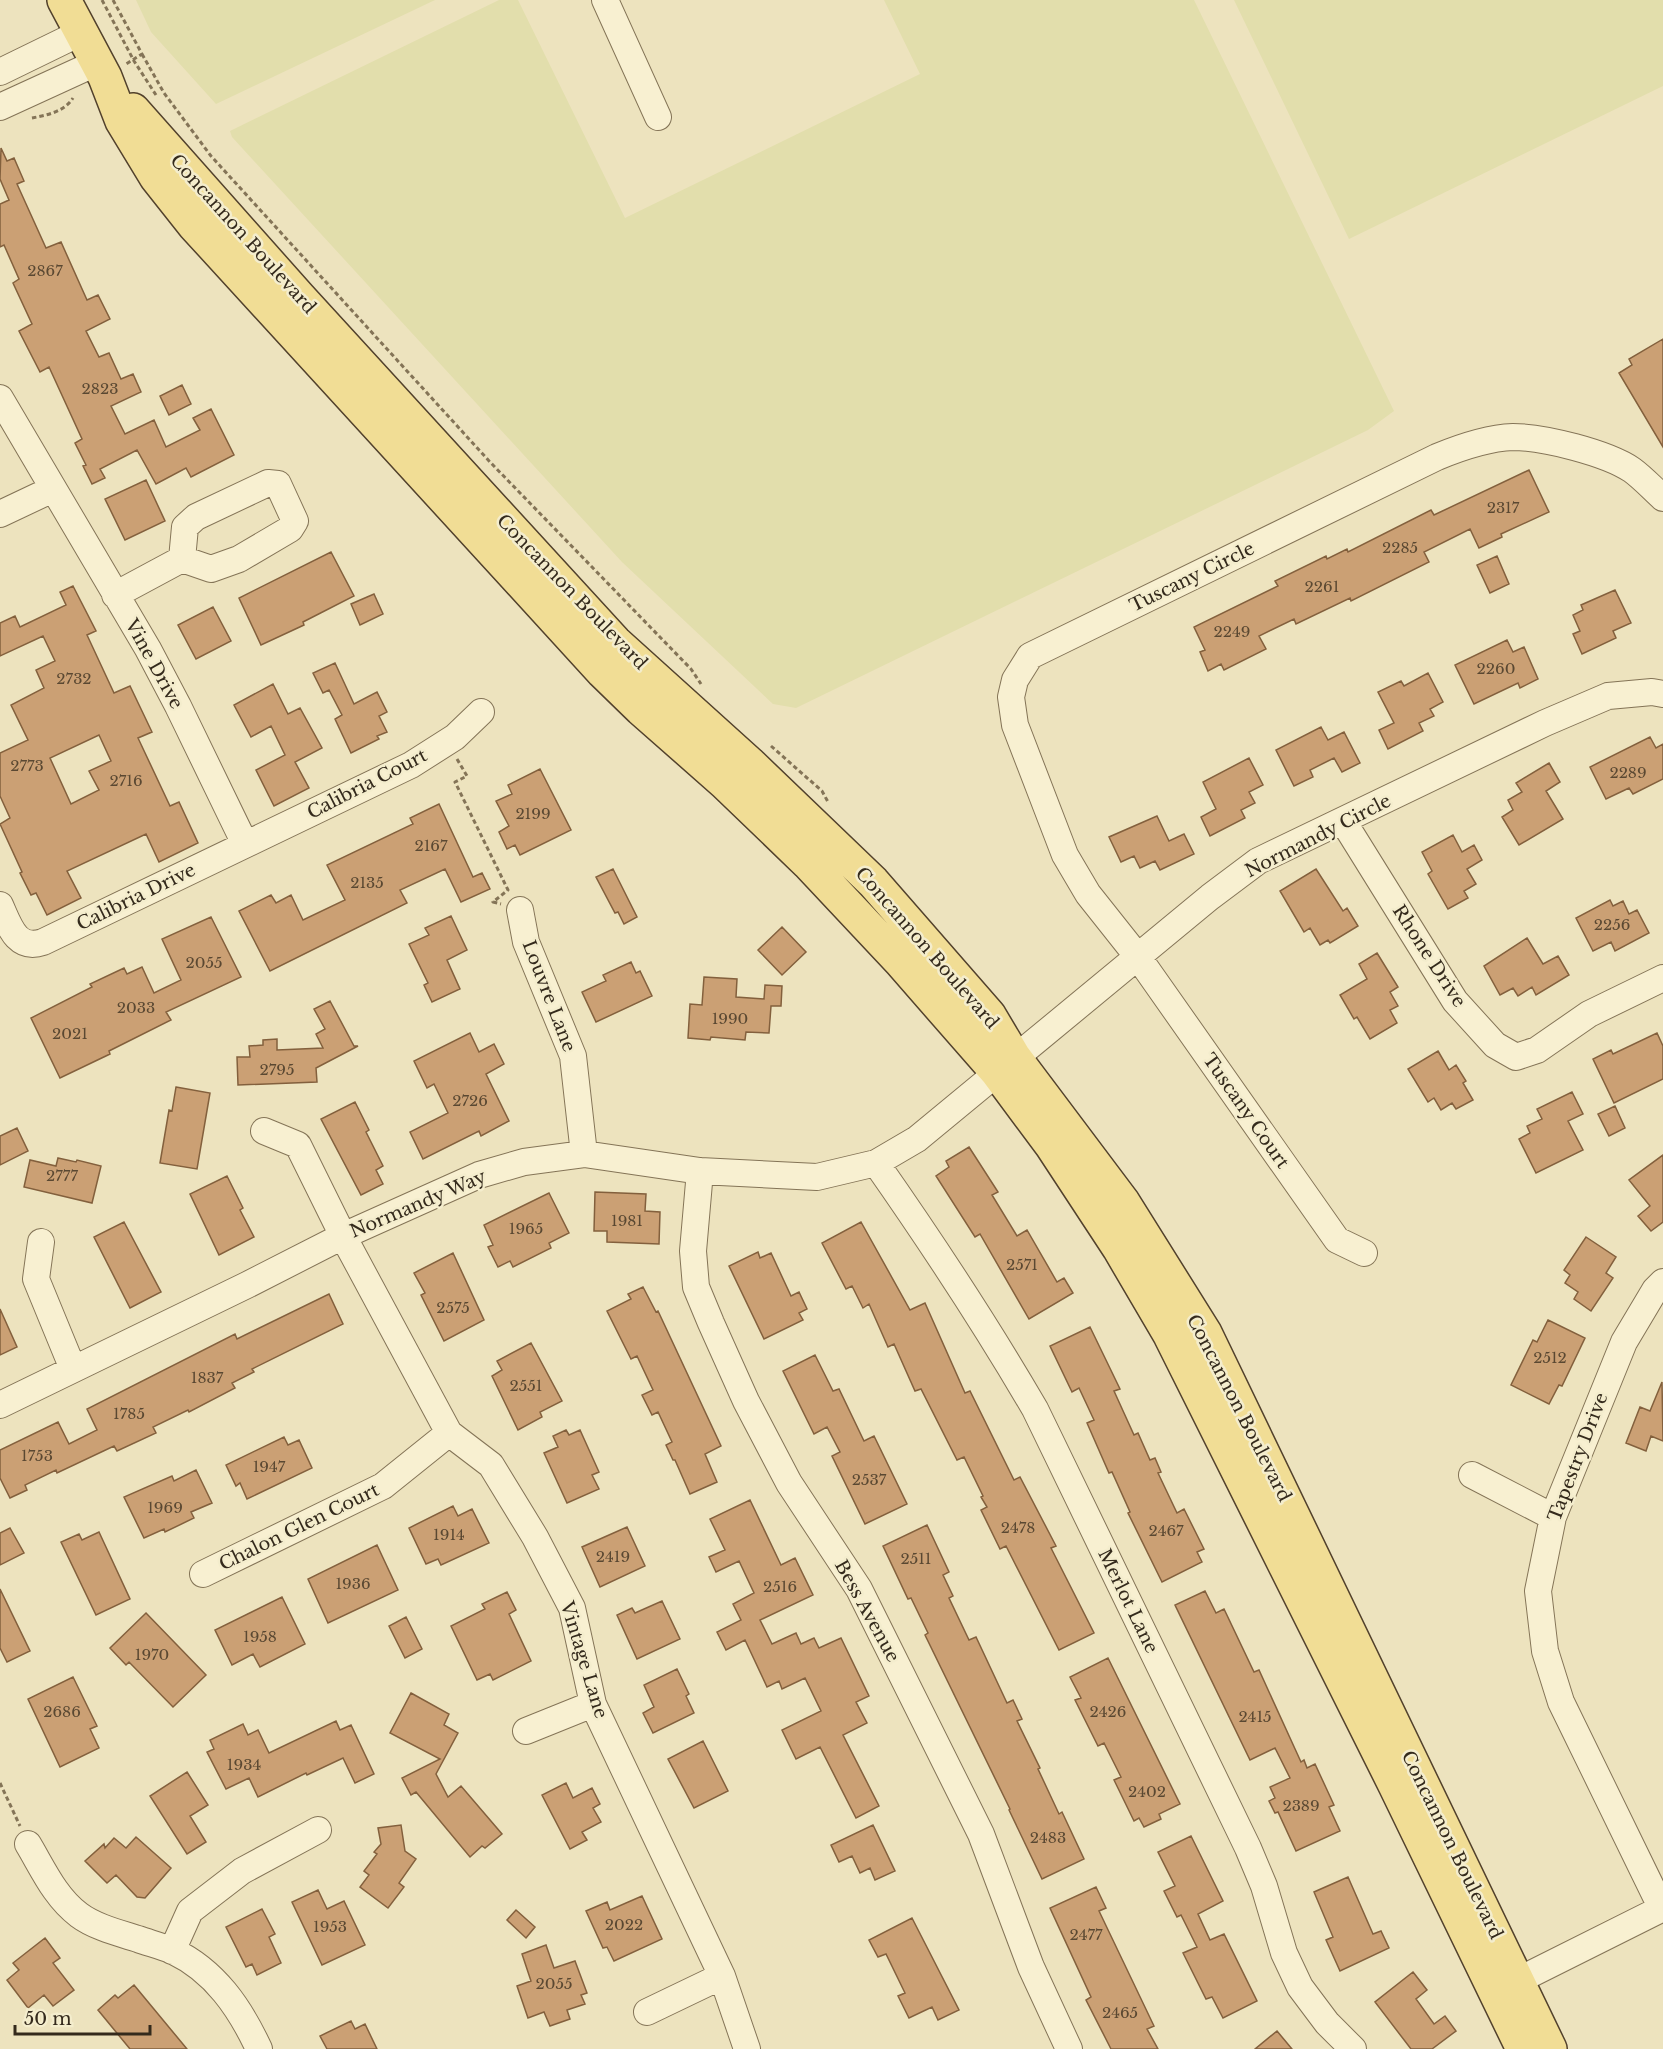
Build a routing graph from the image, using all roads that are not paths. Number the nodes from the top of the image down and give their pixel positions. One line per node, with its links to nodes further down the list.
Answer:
1 (64, 0): 3 (main road, Concannon Boulevard)
2 (605, 0): 7 (street)
3 (80, 33): 4 (main road, Concannon Boulevard); 5 (street)
4 (100, 70): 6 (street); 22 (main road, Concannon Boulevard)
5 (0, 72)
6 (0, 107)
7 (658, 117)
8 (0, 398): 9 (street, Vine Drive)
9 (53, 489): 11 (street); 13 (street, Vine Drive)
10 (1663, 498): 20 (street, Tuscany Circle)
11 (0, 514)
12 (182, 559): 13 (street)
13 (115, 595): 17 (street, Vine Drive)
14 (1663, 694): 16 (street, Normandy Circle)
15 (481, 712): 17 (street, Calibria Court)
16 (1343, 821): 20 (street, Normandy Circle); 21 (street, Rhone Drive)
17 (245, 844): 18 (street, Calibria Drive)
18 (0, 906)
19 (520, 910): 24 (street, Louvre Lane)
20 (1138, 957): 22 (street, Normandy Circle); 29 (street, Tuscany Court)
21 (1663, 978)
22 (1006, 1065): 25 (street, Normandy Way); 44 (main road, Concannon Boulevard)
23 (264, 1131): 27 (street, Vintage Lane)
24 (584, 1154): 26 (street, Normandy Way); 27 (street, Normandy Way)
25 (876, 1163): 26 (street, Normandy Way); 49 (street, Merlot Lane)
26 (700, 1171): 48 (street, Bess Avenue)
27 (343, 1236): 31 (street, Normandy Way); 33 (street, Vintage Lane)
28 (41, 1242): 31 (street)
29 (1364, 1253)
30 (1663, 1282): 35 (street, Tapestry Drive)
31 (73, 1369): 32 (street, Normandy Way)
32 (0, 1405)
33 (449, 1433): 36 (street, Chalon Glen Court); 37 (street, Vintage Lane)
34 (1472, 1475): 35 (street)
35 (1553, 1517): 41 (street, Tapestry Drive)
36 (203, 1574)
37 (593, 1704): 38 (street); 43 (street, Vintage Lane)
38 (526, 1731)
39 (318, 1830): 42 (street)
40 (28, 1844): 42 (street)
41 (1663, 1908): 44 (street)
42 (172, 1951): 46 (street)
43 (722, 1976): 45 (street); 47 (street, Vintage Lane)
44 (1506, 1986): 50 (main road, Concannon Boulevard); 51 (main road, Concannon Boulevard)
45 (647, 2012)
46 (260, 2049)
47 (747, 2049)
48 (1070, 2049)
49 (1353, 2049)
50 (1522, 2049)
51 (1550, 2049)

